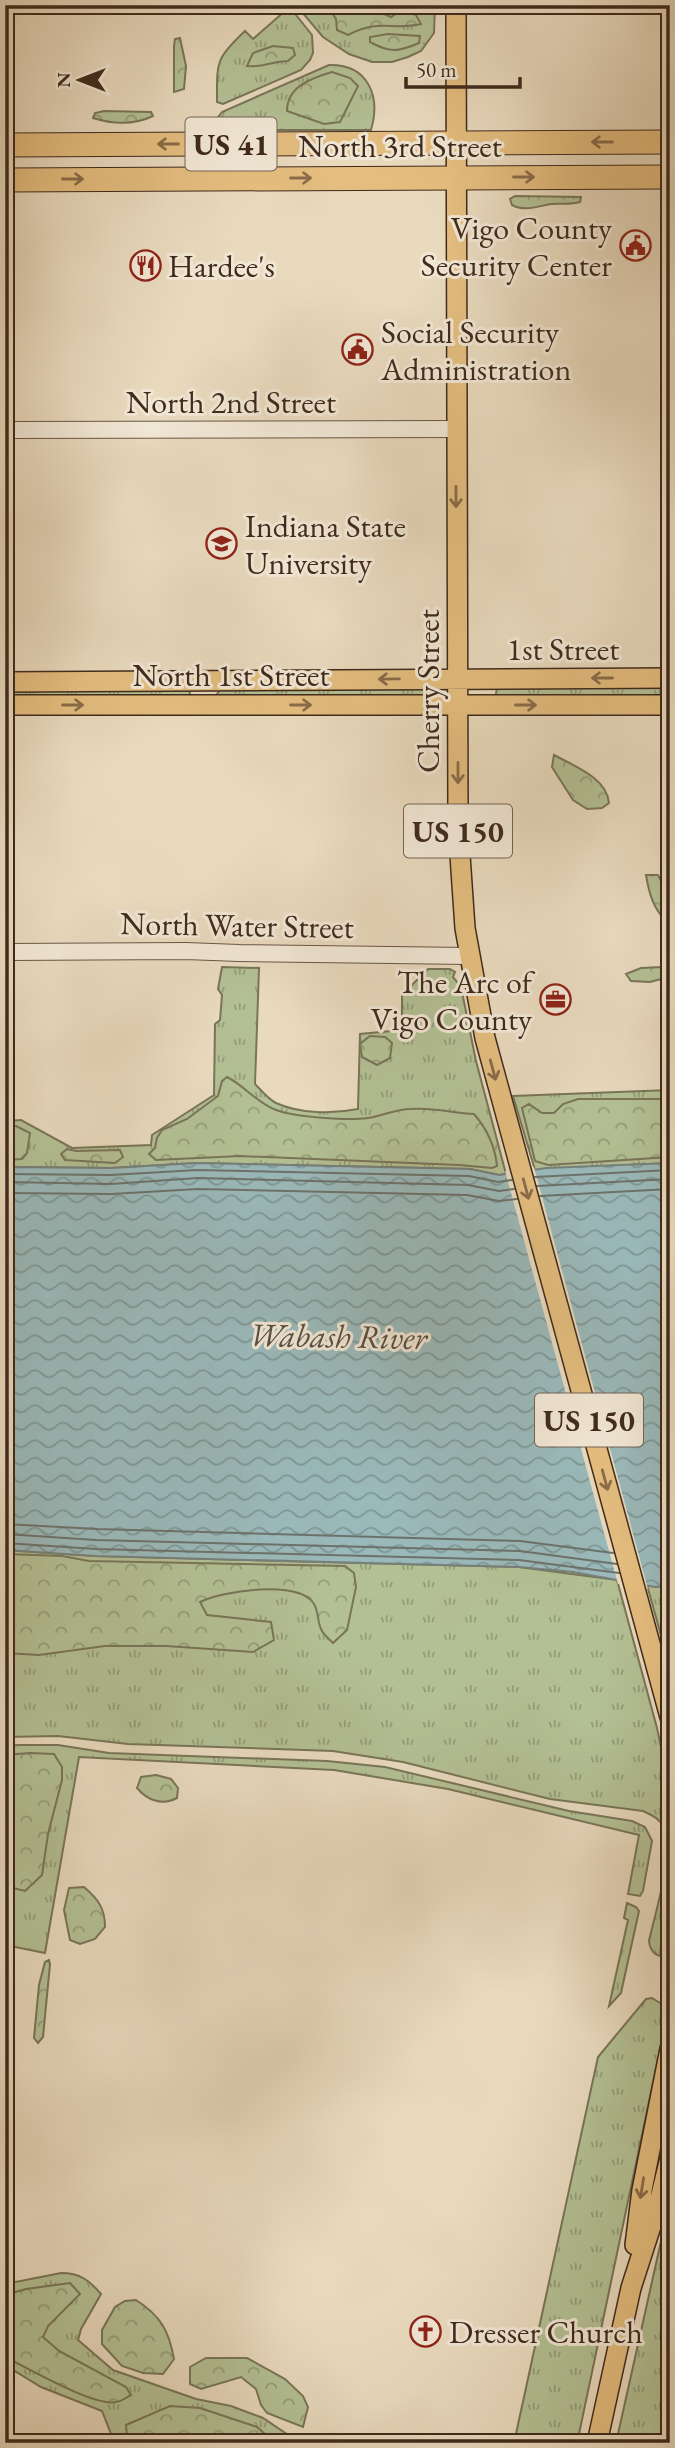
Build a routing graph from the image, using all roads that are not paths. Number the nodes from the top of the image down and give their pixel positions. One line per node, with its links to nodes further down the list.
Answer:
1 (456, 5): 2 (main road, Cherry Street)
2 (456, 142): 3 (highway, North 3rd Street / US 41, one-way to 2); 4 (highway, North 3rd Street / US 41, one-way to 4); 6 (main road, Cherry Street / US 150)
3 (670, 142)
4 (5, 145)
5 (670, 177): 6 (highway, North 3rd Street / US 41, one-way to 5)
6 (456, 178): 7 (highway, North 3rd Street / US 41, one-way to 6); 8 (main road, Cherry Street / US 150)
7 (5, 180)
8 (456, 429): 9 (street, North 2nd Street); 11 (main road, Cherry Street / US 150, one-way to 11)
9 (5, 430)
10 (670, 678): 11 (main road, 1st Street, one-way to 11)
11 (457, 679): 12 (main road, North 1st Street, one-way to 12); 14 (main road, Cherry Street / US 150)
12 (5, 682)
13 (5, 705): 14 (main road, North 1st Street, one-way to 14)
14 (457, 705): 15 (main road, 1st Street, one-way to 15); 17 (main road, Cherry Street / US 150, one-way to 17)
15 (670, 705)
16 (5, 953): 17 (street, North Water Street)
17 (469, 956): 18 (main road, US 150, one-way to 18)
18 (670, 1717)
19 (670, 2049): 21 (main road, one-way to 21)
20 (670, 2158): 21 (main road)
21 (631, 2288): 22 (main road)
22 (597, 2443)

